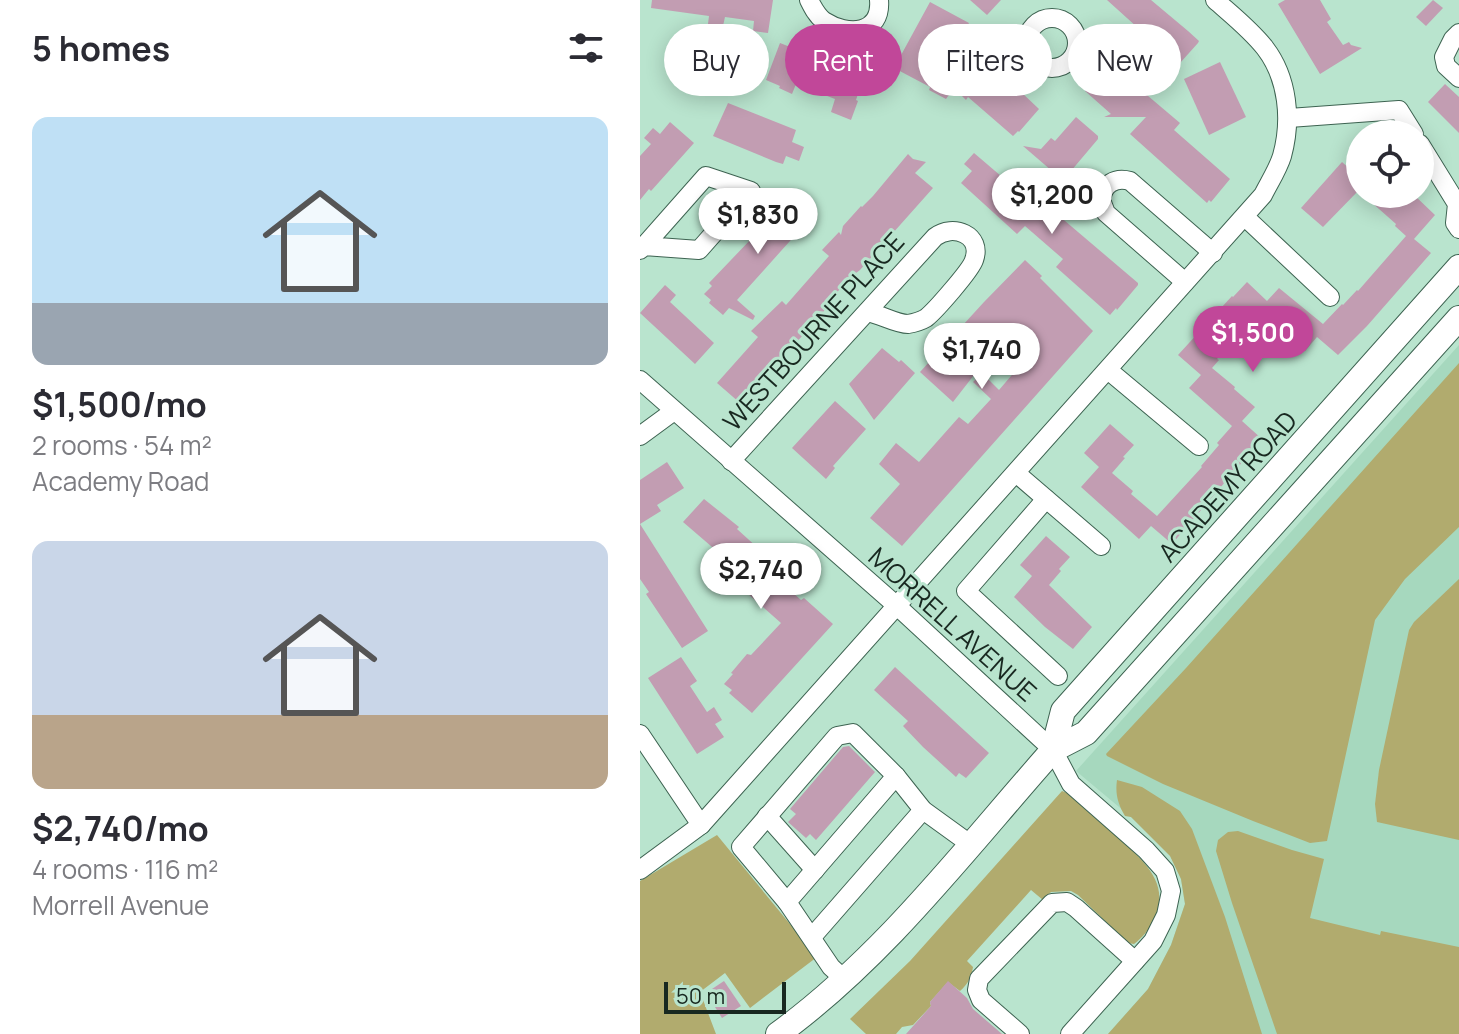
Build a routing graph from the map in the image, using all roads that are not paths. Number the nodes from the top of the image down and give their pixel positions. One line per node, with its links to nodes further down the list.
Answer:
1 (809, 0): 2 (street)
2 (879, 0)
3 (1215, 0): 8 (street)
4 (1056, 1): 5 (street)
5 (1047, 19)
6 (1459, 33): 7 (street)
7 (1459, 78)
8 (1289, 118): 9 (street); 11 (street)
9 (1405, 120)
10 (1434, 167): 12 (street)
11 (1245, 217): 14 (street); 17 (street)
12 (1459, 229)
13 (642, 248): 13 (street)
14 (1213, 253): 16 (street); 16 (street)
15 (1459, 267): 32 (main road, ACADEMY ROAD)
16 (1185, 282): 20 (street)
17 (1330, 297)
18 (867, 312): 18 (street, WESTBOURNE PLACE); 25 (street, WESTBOURNE PLACE)
19 (1459, 318): 32 (main road, ACADEMY ROAD)
20 (1108, 370): 24 (street); 26 (street)
21 (640, 380): 22 (street, MORRELL AVENUE)
22 (674, 411): 23 (street); 25 (street, MORRELL AVENUE)
23 (640, 436)
24 (1199, 446)
25 (731, 461): 29 (street, MORRELL AVENUE)
26 (1016, 473): 27 (street); 29 (street)
27 (1046, 499): 28 (street); 30 (street)
28 (1101, 546)
29 (897, 606): 32 (street, MORRELL AVENUE); 36 (street)
30 (1058, 676)
31 (640, 734): 36 (street)
32 (1053, 750): 37 (main road, ACADEMY ROAD); 42 (street, MORRELL AVENUE)
33 (896, 776): 34 (street); 35 (street); 39 (street)
34 (923, 810): 37 (street); 41 (street)
35 (767, 816): 39 (street); 40 (street)
36 (701, 825): 38 (street)
37 (970, 844): 43 (main road, ACADEMY ROAD)
38 (640, 870)
39 (815, 870): 40 (street)
40 (787, 902): 41 (street)
41 (812, 937): 43 (street)
42 (1135, 961): 45 (street); 46 (street, MORRELL AVENUE)
43 (844, 979): 44 (main road, ACADEMY ROAD)
44 (778, 1034)
45 (1020, 1034)
46 (1070, 1034)

